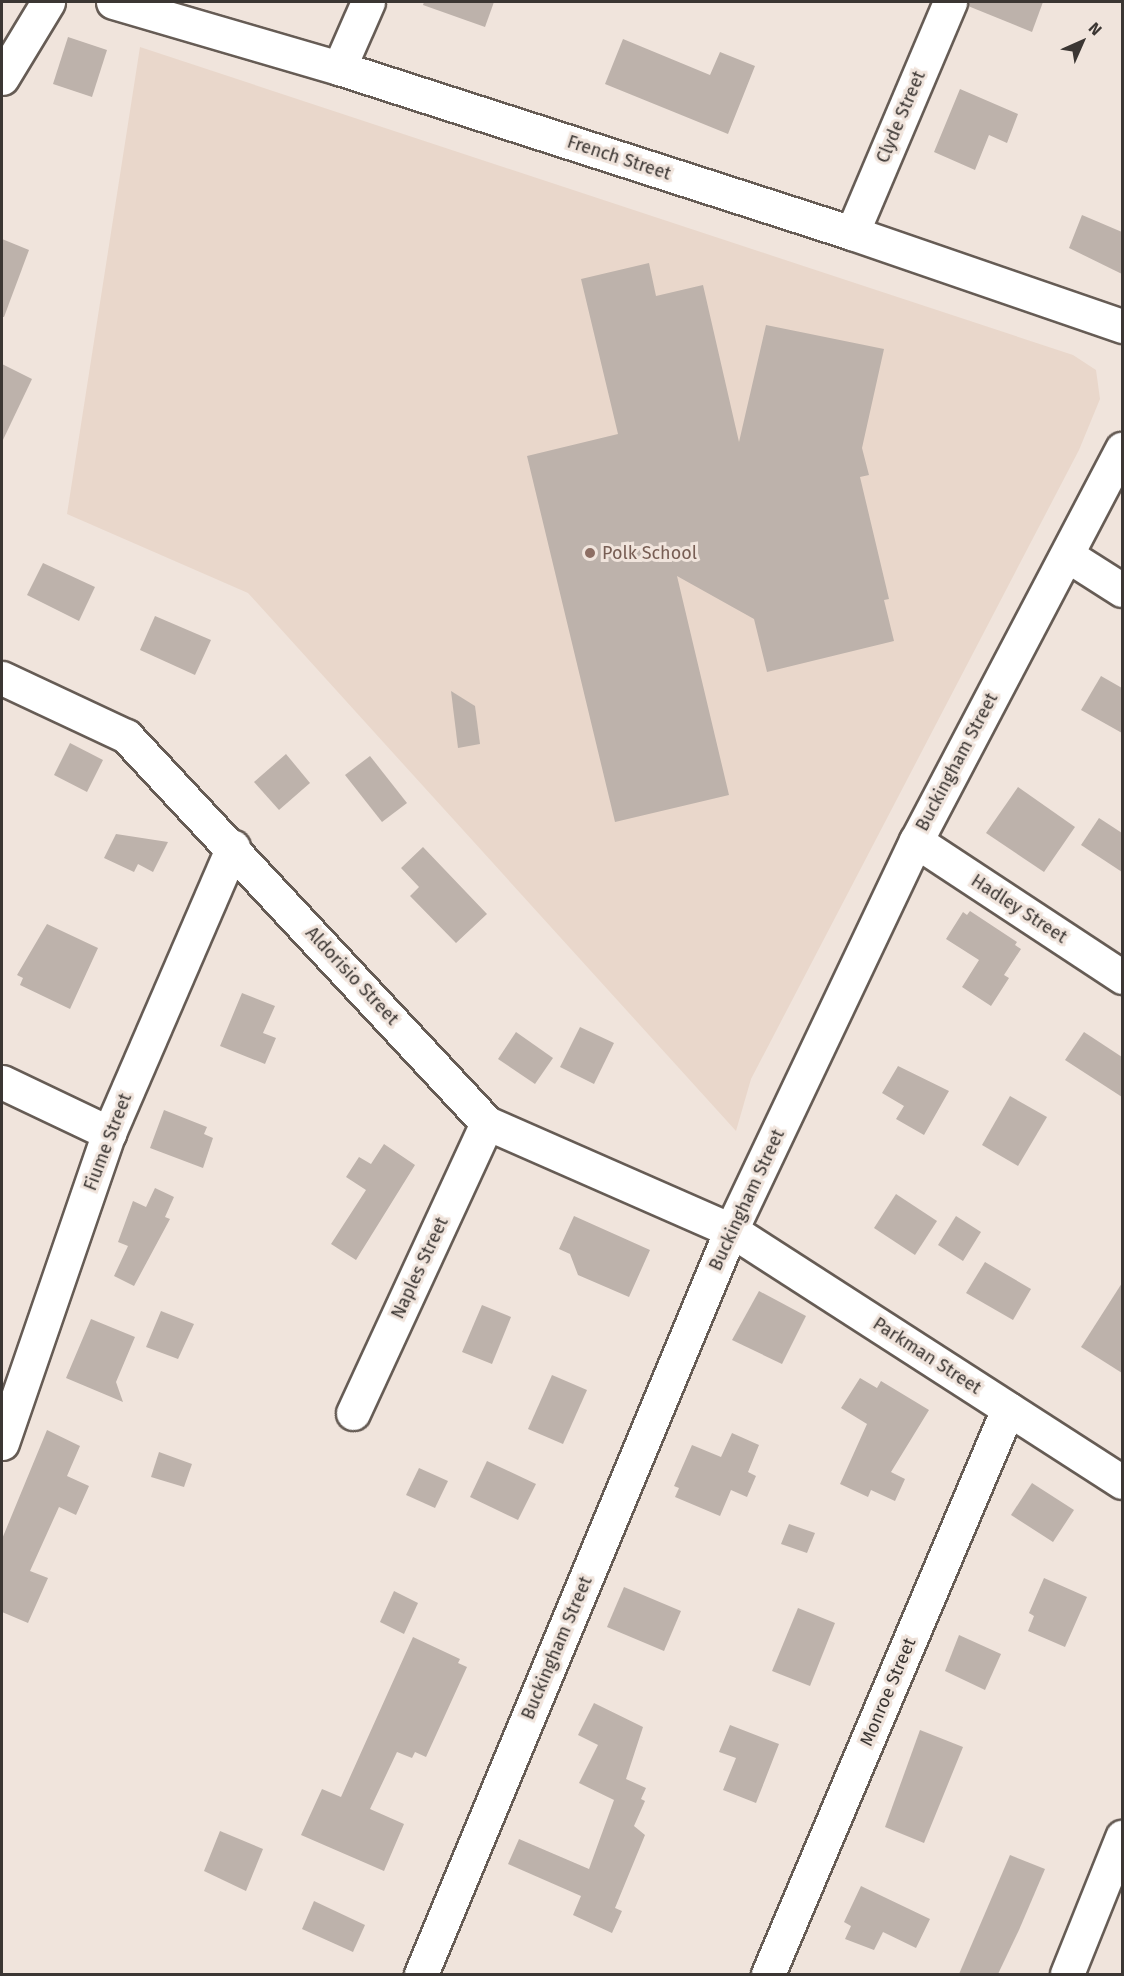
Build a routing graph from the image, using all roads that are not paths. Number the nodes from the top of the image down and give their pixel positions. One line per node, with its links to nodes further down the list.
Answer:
1 (48, 2): 6 (street)
2 (113, 2): 5 (street, French Street)
3 (368, 2): 5 (street)
4 (950, 2): 7 (street, Clyde Street)
5 (339, 68): 7 (street, French Street)
6 (2, 78)
7 (852, 233): 8 (street, French Street)
8 (1122, 326)
9 (1122, 449): 10 (street, Buckingham Street)
10 (1067, 555): 11 (street); 13 (street, Buckingham Street)
11 (1122, 590)
12 (2, 678): 14 (street, Aldorisio Street)
13 (916, 841): 15 (street, Hadley Street); 19 (street, Buckingham Street)
14 (233, 847): 17 (street, Aldorisio Street); 18 (street, Fiume Street)
15 (1122, 977)
16 (2, 1082): 18 (street)
17 (487, 1123): 19 (street, Aldorisio Street); 21 (street, Naples Street)
18 (109, 1133): 22 (street, Fiume Street)
19 (731, 1230): 20 (street, Parkman Street); 25 (street, Buckingham Street)
20 (1008, 1409): 23 (street, Parkman Street); 26 (street, Monroe Street)
21 (353, 1413)
22 (3, 1436)
23 (1122, 1482)
24 (1122, 1837): 27 (street)
25 (421, 1974)
26 (768, 1974)
27 (1067, 1974)

